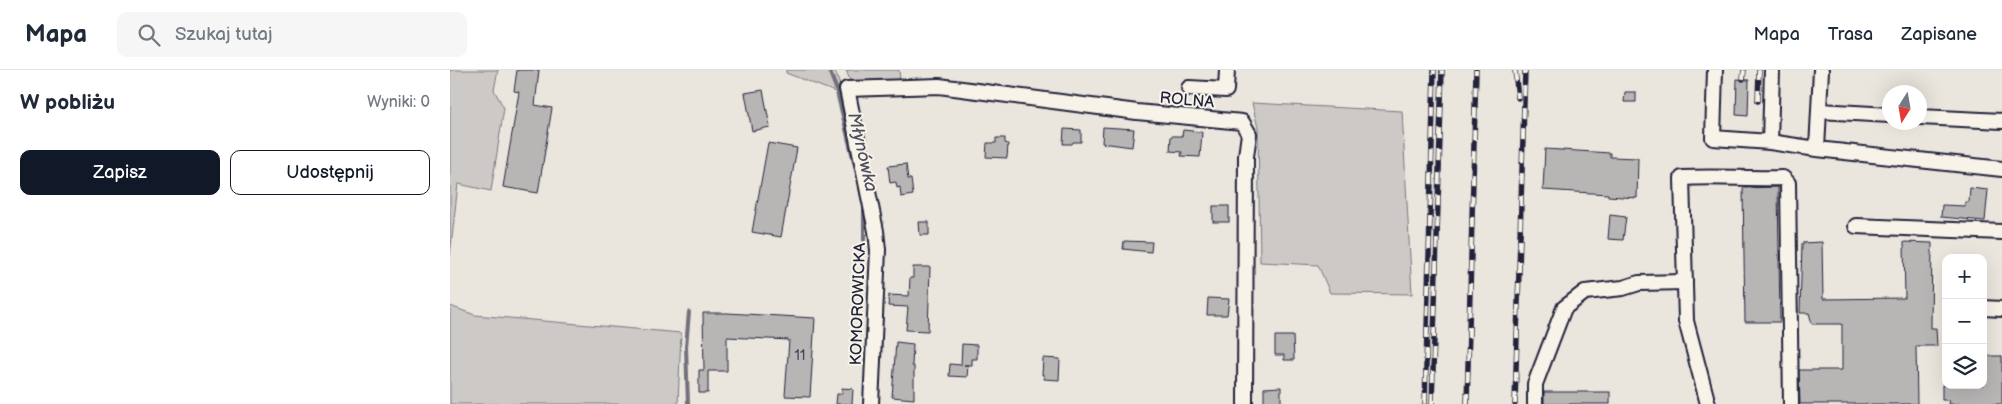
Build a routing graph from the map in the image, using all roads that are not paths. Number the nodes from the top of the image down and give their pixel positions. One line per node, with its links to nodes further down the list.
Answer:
1 (1227, 70): 5 (street)
2 (1715, 70): 11 (street)
3 (1772, 70): 11 (street)
4 (1821, 70): 7 (street)
5 (1189, 88)
6 (847, 89): 19 (street, KOMOROWICKA); 20 (street, ROLNA)
7 (1819, 111): 8 (street); 12 (street)
8 (1882, 115)
9 (1927, 117): 10 (street)
10 (2002, 121)
11 (1770, 142): 12 (street)
12 (1817, 149): 13 (street)
13 (2002, 169)
14 (1856, 226): 15 (street)
15 (2002, 232)
16 (1685, 282): 21 (street); 22 (street); 23 (street)
17 (1987, 308): 18 (street)
18 (2002, 309)
19 (871, 404)
20 (1245, 404)
21 (1535, 404)
22 (1708, 404)
23 (1791, 404)

